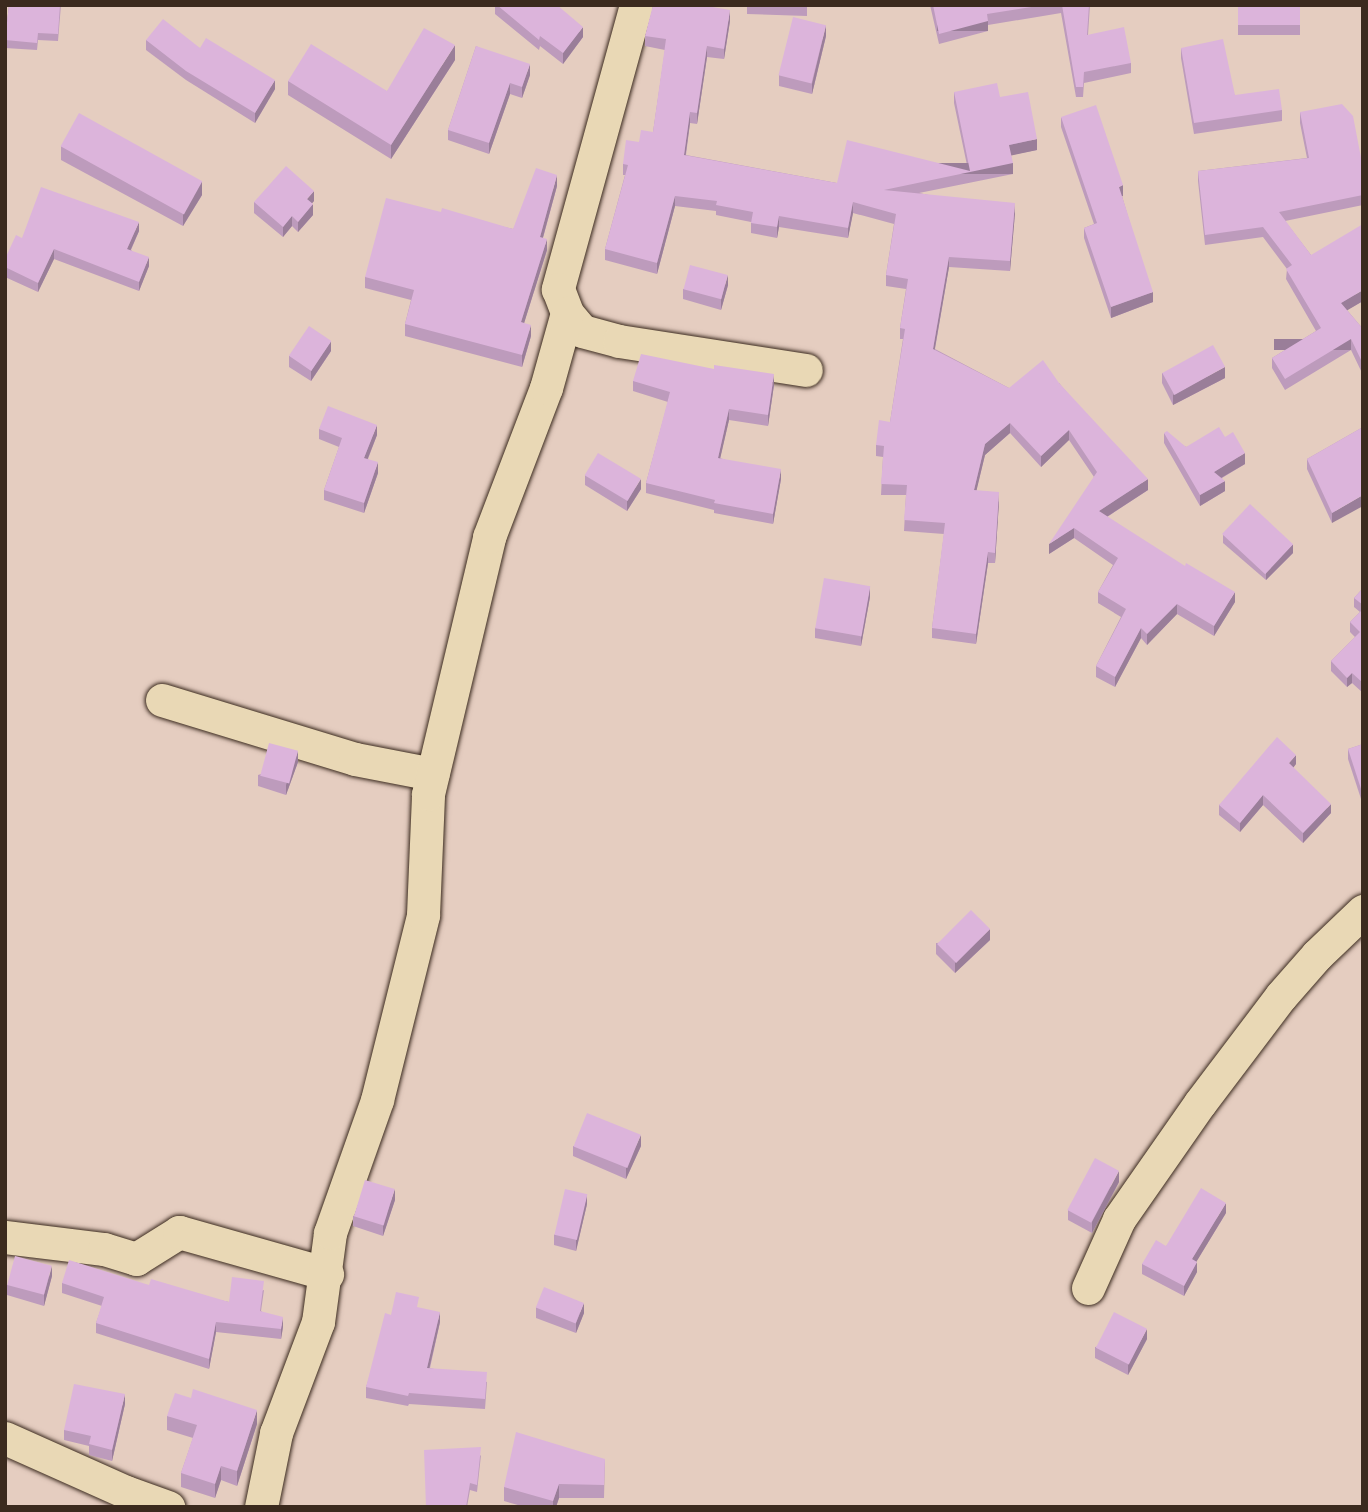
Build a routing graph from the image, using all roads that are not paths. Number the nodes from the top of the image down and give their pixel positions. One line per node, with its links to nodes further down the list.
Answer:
1 (636, 5): 2 (street)
2 (566, 313): 3 (street); 5 (street)
3 (806, 370)
4 (162, 701): 5 (street)
5 (433, 774): 8 (street)
6 (1363, 911): 9 (street)
7 (5, 1237): 8 (street)
8 (327, 1274): 12 (street)
9 (1088, 1289)
10 (5, 1438): 11 (street)
11 (168, 1507)
12 (261, 1507)

